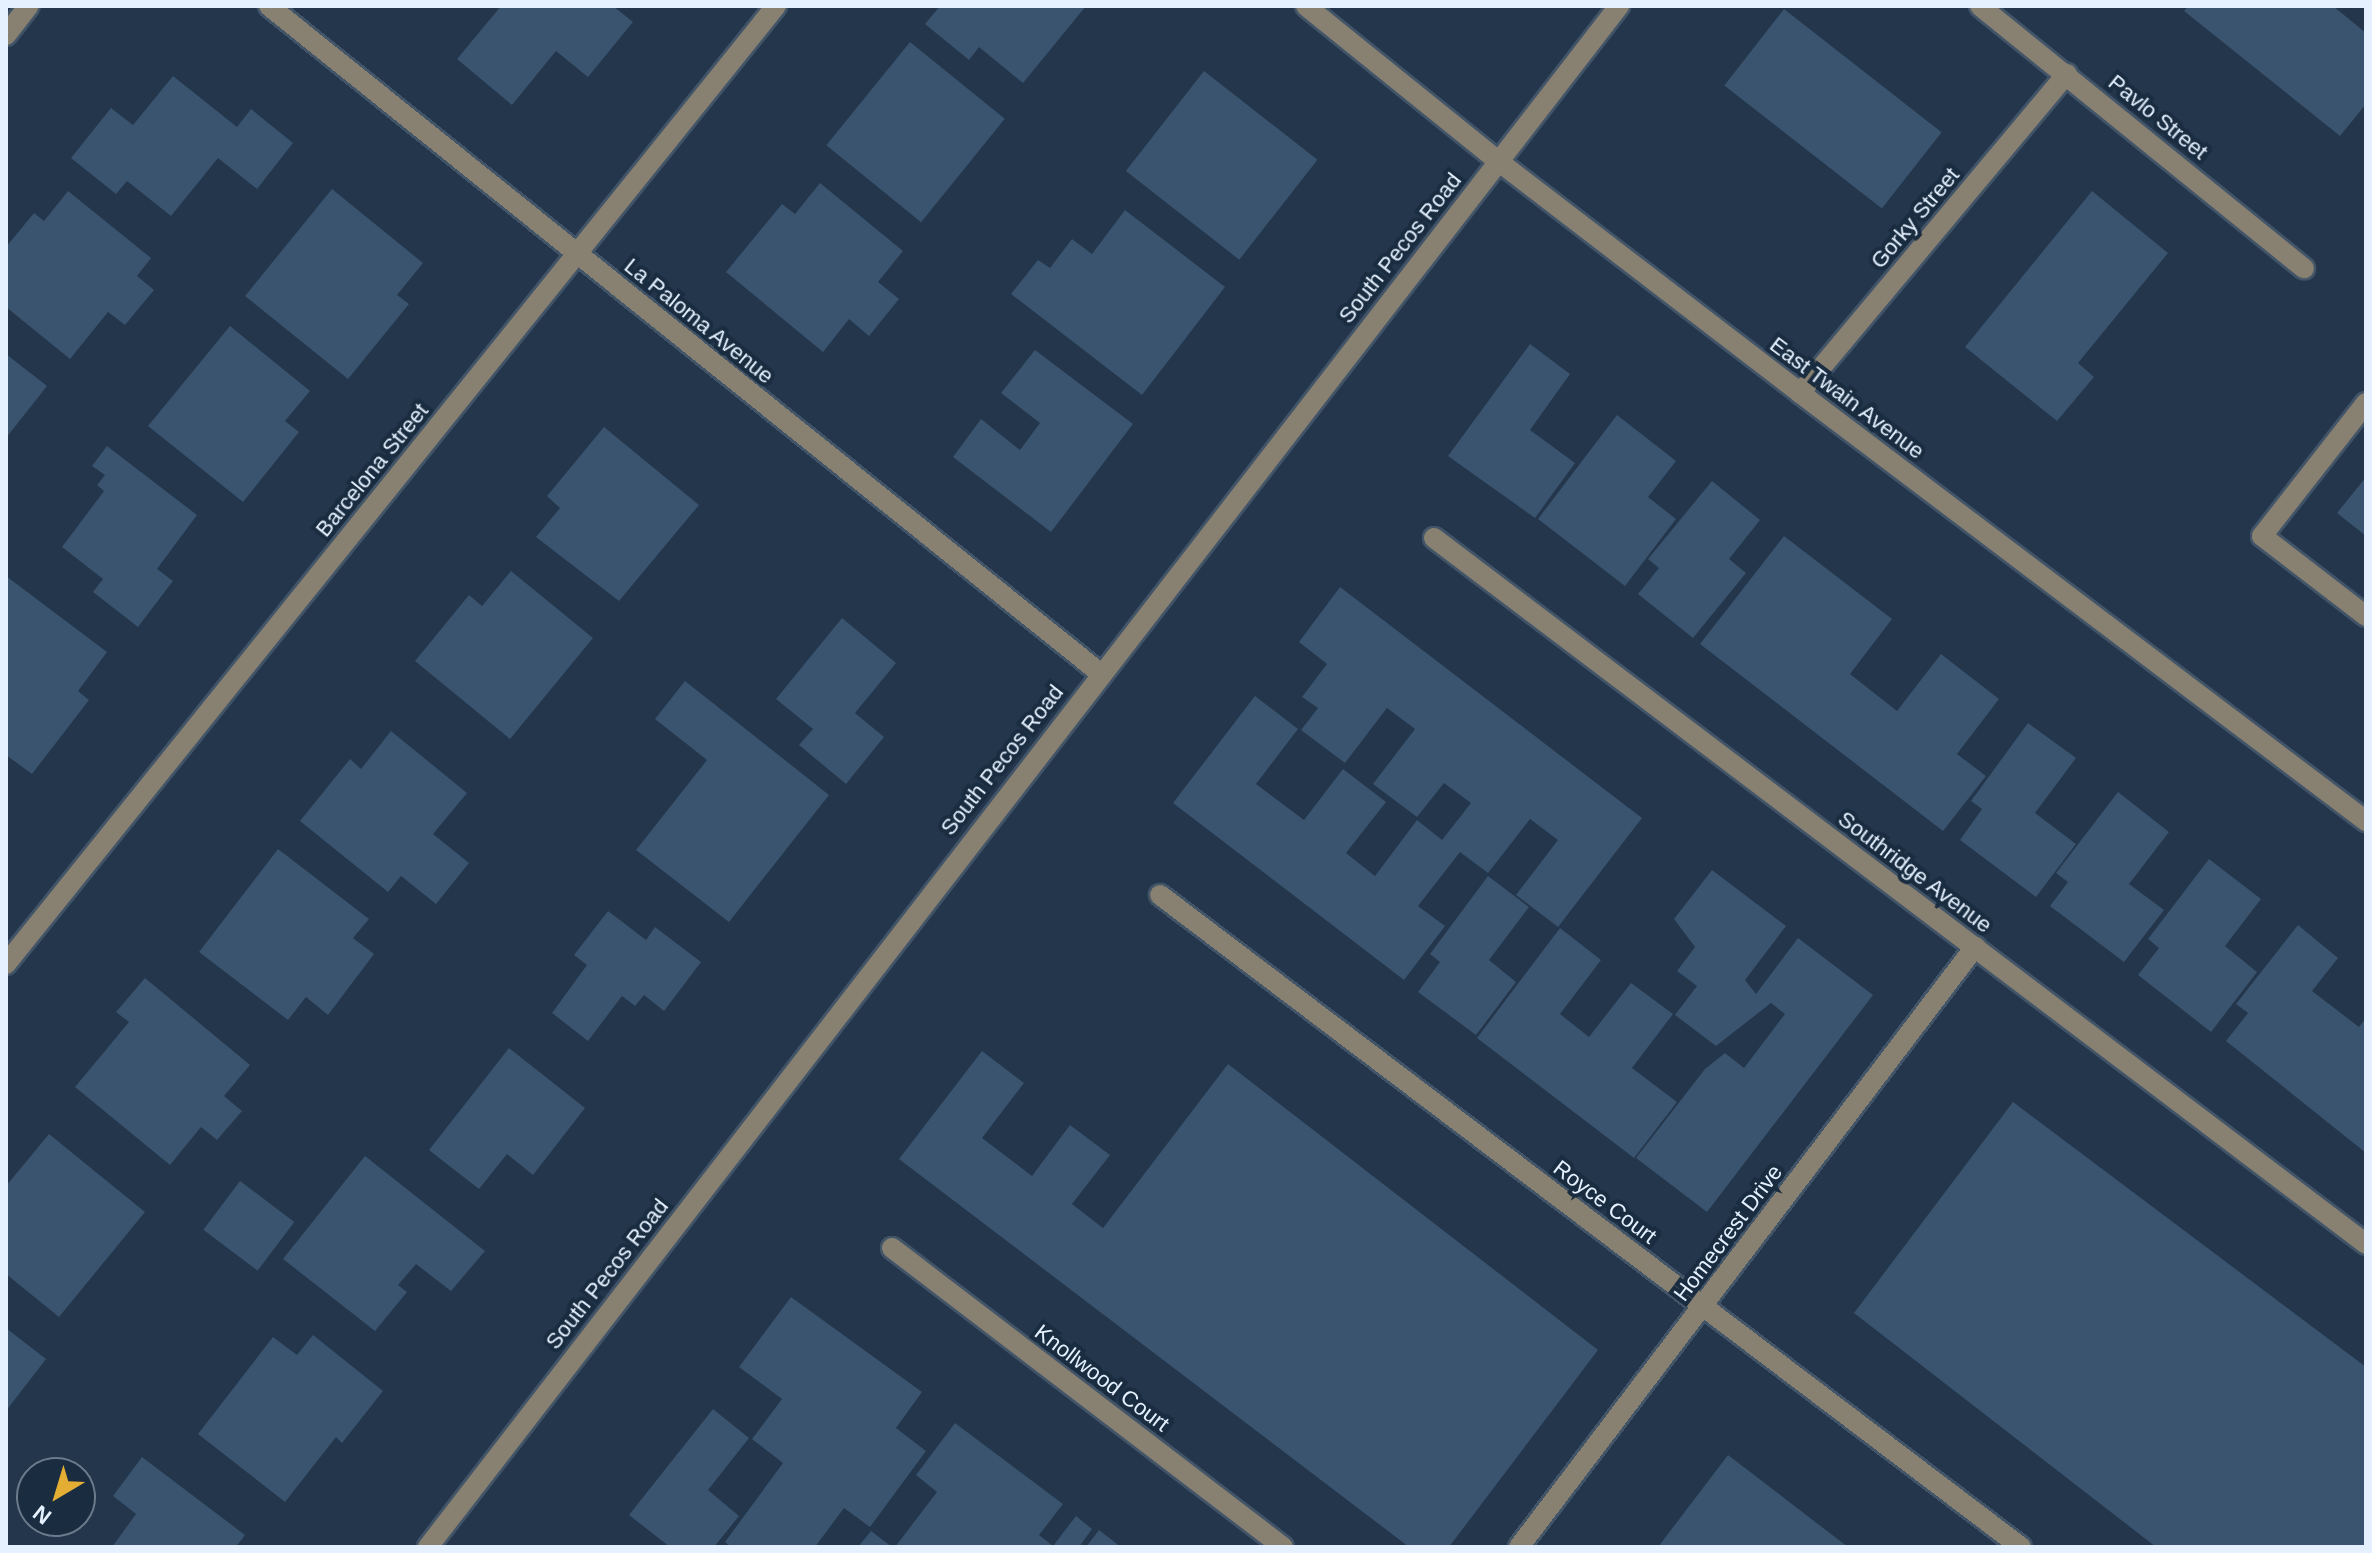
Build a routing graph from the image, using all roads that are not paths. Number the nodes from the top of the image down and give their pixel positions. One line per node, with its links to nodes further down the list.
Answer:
1 (29, 6): 7 (street)
2 (269, 6): 10 (street, La Paloma Avenue)
3 (776, 6): 10 (street, Barcelona Street)
4 (1306, 6): 9 (street, East Twain Avenue)
5 (1619, 6): 9 (street, South Pecos Road)
6 (1980, 6): 8 (street, Pavlo Street)
7 (6, 35)
8 (2067, 74): 11 (street, Pavlo Street); 12 (street, Gorky Street)
9 (1498, 161): 12 (street, East Twain Avenue); 16 (street, South Pecos Road)
10 (577, 253): 16 (street, La Paloma Avenue); 20 (street, Barcelona Street)
11 (2304, 268)
12 (1800, 393): 17 (street, East Twain Avenue)
13 (2366, 403): 15 (street)
14 (1434, 538): 19 (street, Southridge Avenue)
15 (2366, 616)
16 (1100, 673): 24 (street, South Pecos Road)
17 (2366, 821)
18 (1160, 895): 23 (street, Royce Court)
19 (1975, 947): 21 (street, Southridge Avenue); 23 (street, Homecrest Drive)
20 (6, 964)
21 (2366, 1244)
22 (892, 1248): 25 (street, Knollwood Court)
23 (1703, 1305): 26 (street, Homecrest Drive); 27 (street, Royce Court)
24 (428, 1547)
25 (1283, 1547)
26 (1519, 1547)
27 (2021, 1547)

